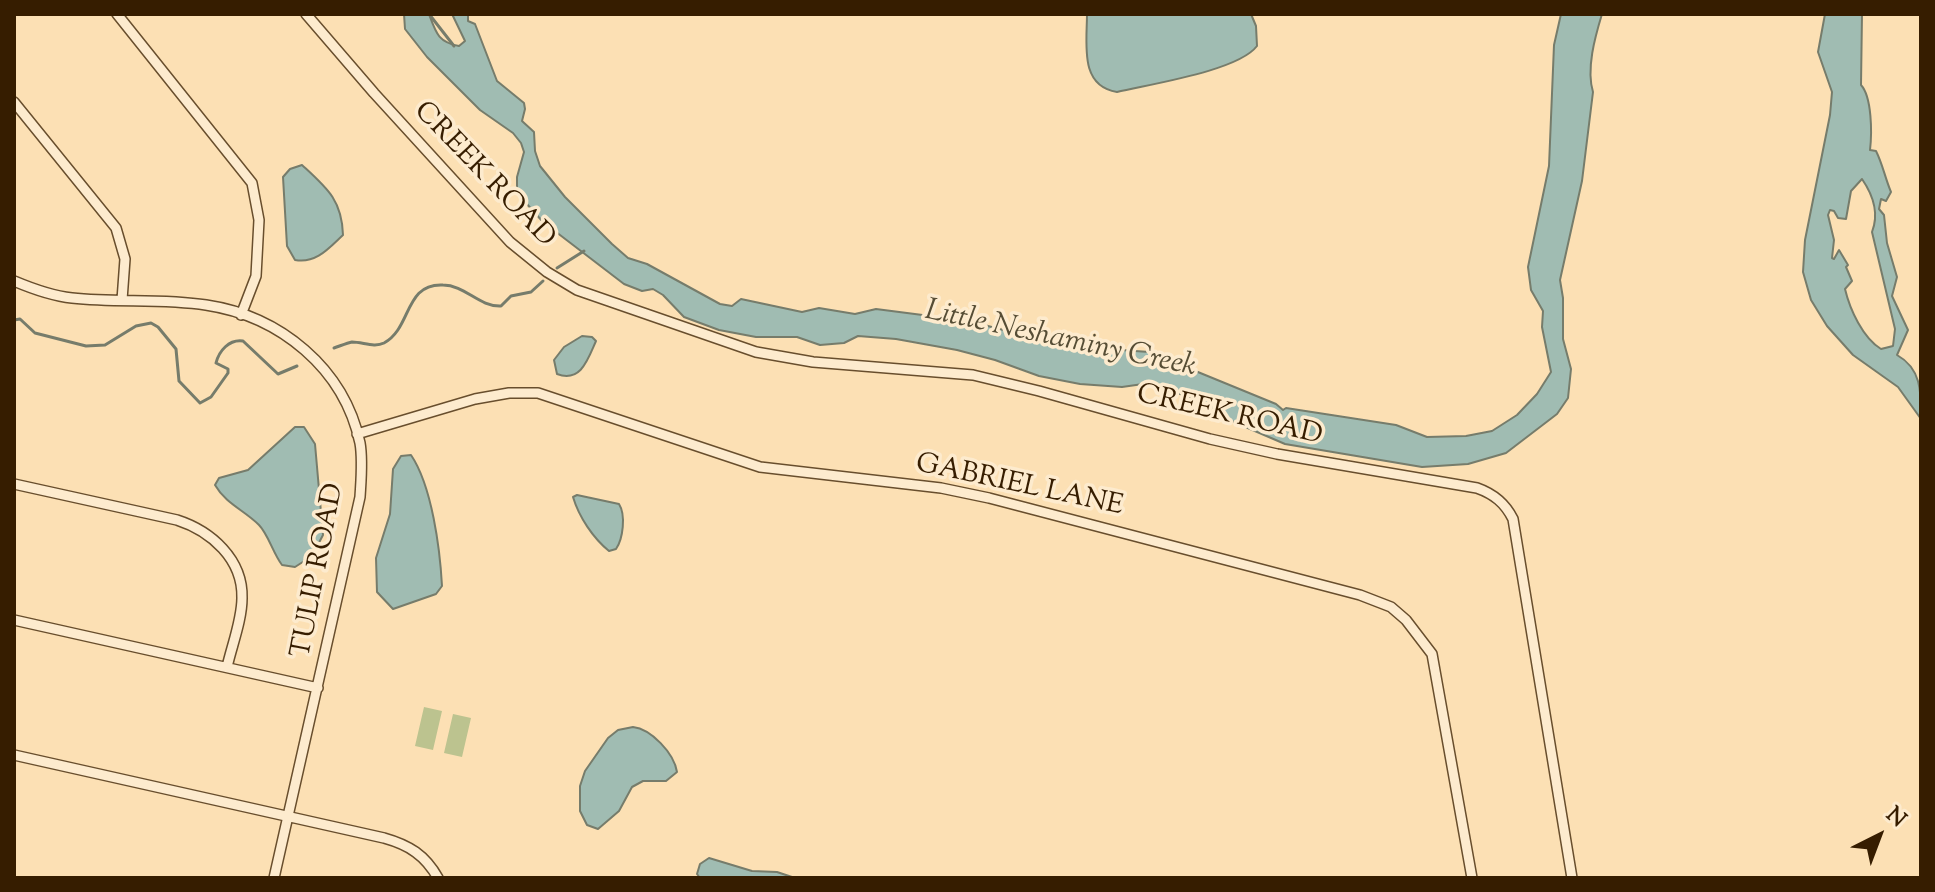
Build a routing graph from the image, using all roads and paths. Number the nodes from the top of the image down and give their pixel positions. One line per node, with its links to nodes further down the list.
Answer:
1 (117, 14): 6 (street)
2 (306, 14): 17 (street, CREEK ROAD)
3 (14, 102): 5 (street)
4 (14, 281): 5 (street, TULIP ROAD)
5 (122, 300): 6 (street, TULIP ROAD)
6 (241, 315): 7 (street, TULIP ROAD)
7 (357, 434): 11 (street, TULIP ROAD); 16 (street, GABRIEL LANE)
8 (14, 484): 10 (street)
9 (14, 620): 10 (street)
10 (227, 667): 11 (street)
11 (318, 688): 13 (street, TULIP ROAD)
12 (14, 755): 13 (street)
13 (288, 817): 14 (street, TULIP ROAD); 15 (street)
14 (274, 878)
15 (438, 878)
16 (1472, 878)
17 (1572, 878)

